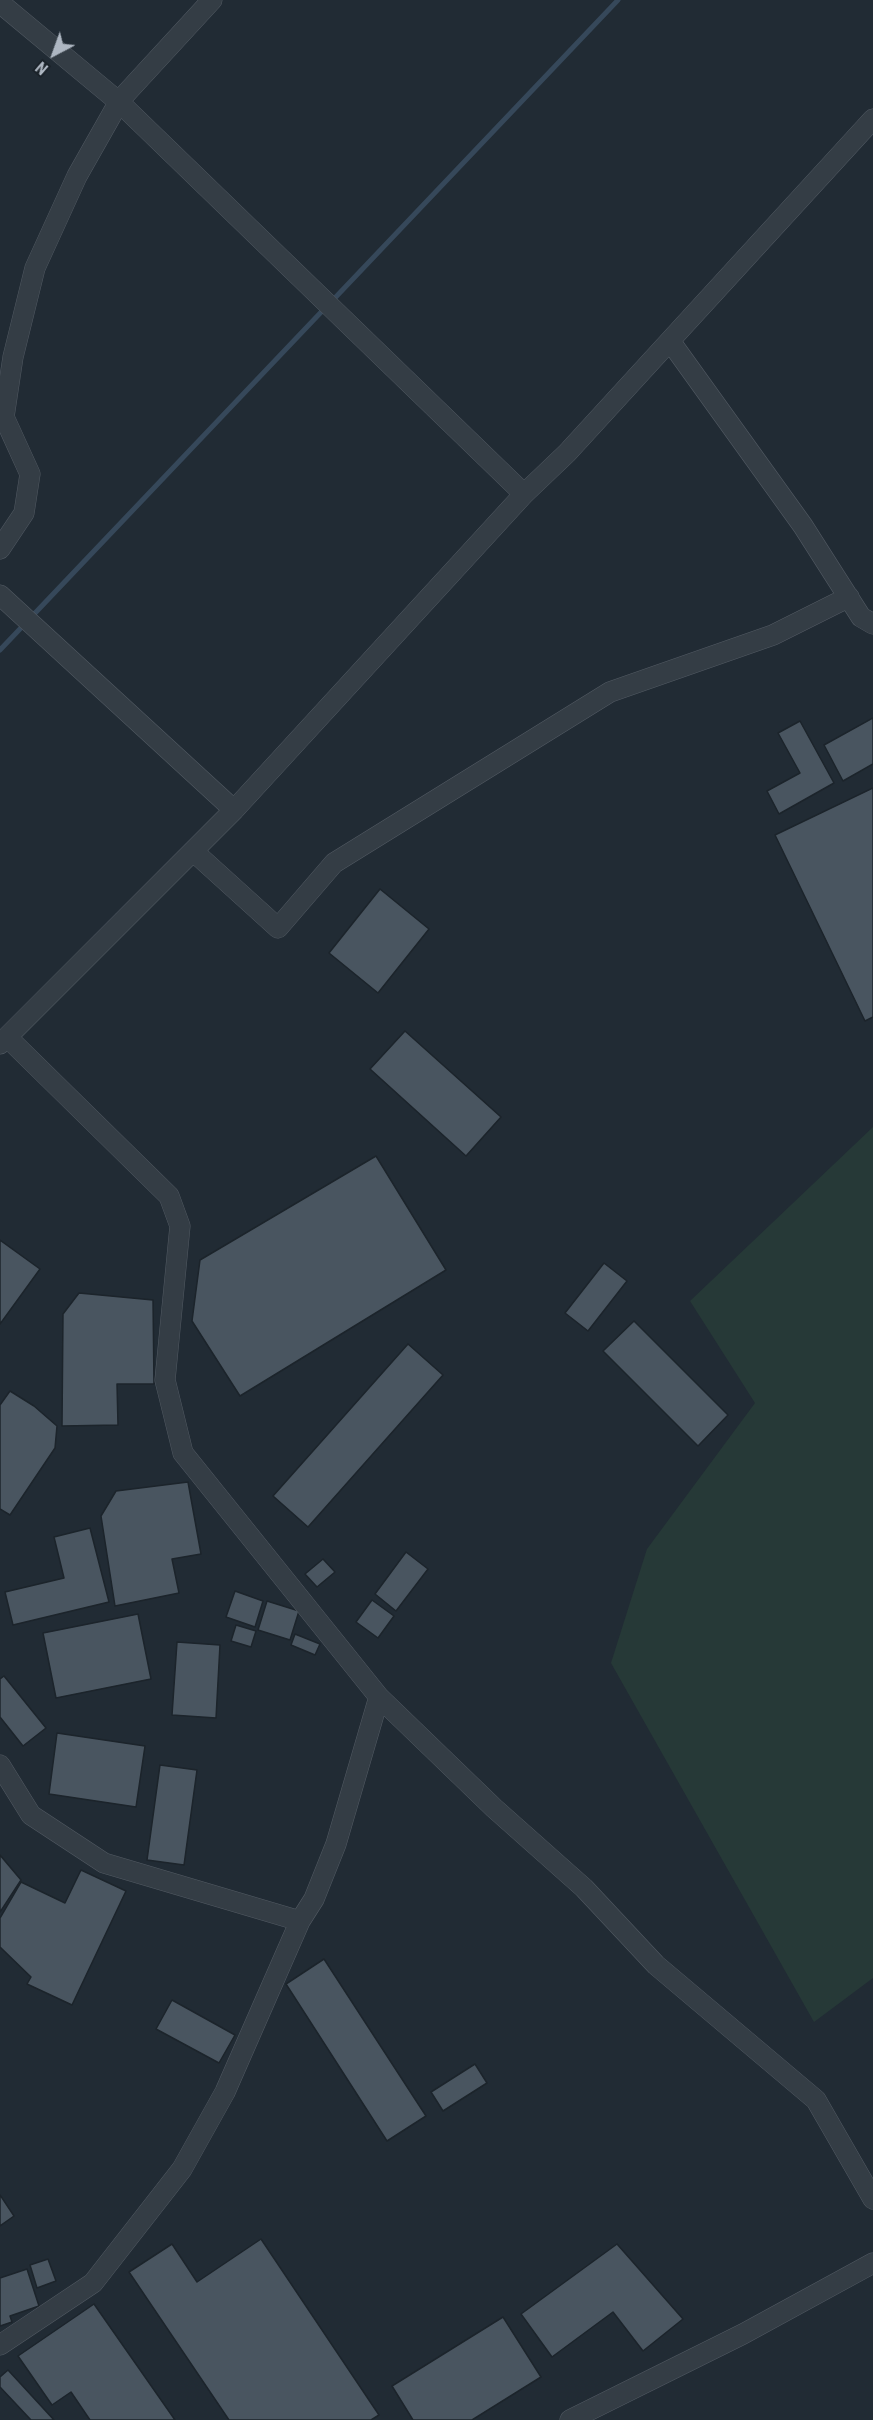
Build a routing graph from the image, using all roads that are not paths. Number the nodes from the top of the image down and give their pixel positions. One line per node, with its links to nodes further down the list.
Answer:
1 (212, 0): 3 (street)
2 (0, 3): 3 (street)
3 (119, 102): 6 (street); 7 (street)
4 (873, 119): 5 (street)
5 (670, 341): 7 (street); 10 (street)
6 (2, 415): 8 (street)
7 (524, 494): 12 (street)
8 (0, 549)
9 (0, 595): 12 (street)
10 (849, 597): 11 (street); 13 (street)
11 (873, 624)
12 (234, 810): 13 (street)
13 (193, 851): 14 (street)
14 (3, 1040): 15 (street)
15 (379, 1697): 17 (street); 18 (street)
16 (0, 1765): 17 (street)
17 (300, 1921): 20 (street)
18 (873, 2199)
19 (873, 2263): 21 (street)
20 (0, 2345)
21 (570, 2420)

